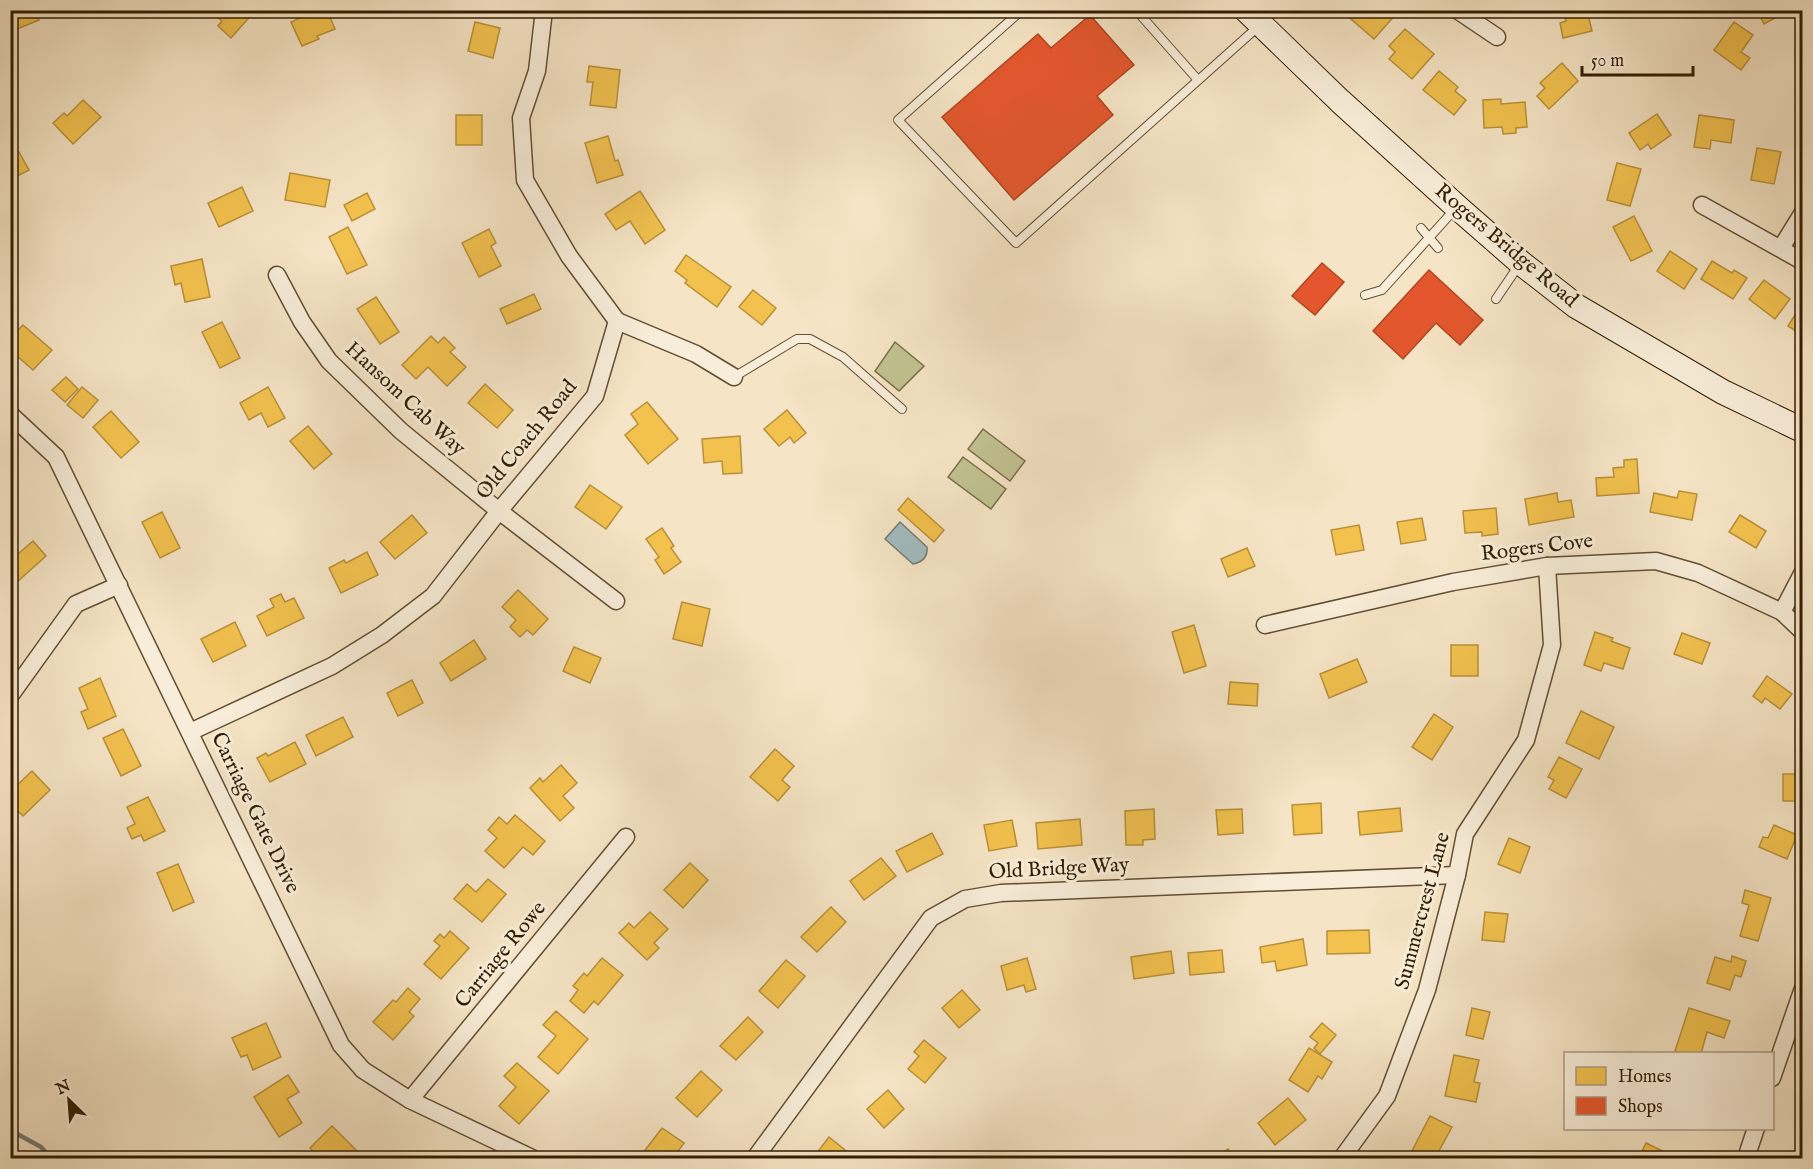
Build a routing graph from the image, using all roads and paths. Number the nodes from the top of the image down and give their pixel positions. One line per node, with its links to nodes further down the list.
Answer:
1 (544, 10): 20 (street)
2 (1022, 10): 7 (lane)
3 (1136, 10): 7 (lane)
4 (1457, 10): 6 (street)
5 (1253, 18): 7 (lane); 9 (street, Rogers Bridge Road)
6 (1497, 37)
7 (1198, 80)
8 (1702, 206): 14 (street)
9 (1457, 207): 12 (lane); 16 (street, Rogers Bridge Road)
10 (1803, 214): 14 (street)
11 (1421, 228): 12 (lane)
12 (1428, 237): 13 (lane); 18 (lane)
13 (1438, 248)
14 (1781, 248): 15 (street)
15 (1803, 261)
16 (1521, 263): 19 (lane); 24 (street, Rogers Bridge Road)
17 (277, 275): 25 (street, Hansom Cab Way)
18 (1365, 295)
19 (1496, 299)
20 (617, 321): 21 (street); 25 (street, Old Coach Road)
21 (734, 377): 22 (lane)
22 (902, 409)
23 (10, 414): 28 (street, Carriage Gate Drive)
24 (1803, 430)
25 (499, 511): 29 (street, Hansom Cab Way); 34 (street, Old Coach Road)
26 (1547, 566): 30 (street, Rogers Cove); 31 (street, Rogers Cove); 36 (street, Summercrest Lane)
27 (1803, 574): 30 (street)
28 (119, 585): 33 (street); 34 (street, Carriage Gate Drive)
29 (616, 601)
30 (1782, 612): 32 (street, Rogers Cove)
31 (1264, 625)
32 (1803, 631)
33 (10, 696)
34 (190, 732): 39 (street, Carriage Gate Drive)
35 (626, 837): 39 (street, Carriage Rowe)
36 (1457, 875): 42 (street, Old Bridge Way); 43 (street, Summercrest Lane)
37 (1803, 992): 38 (street)
38 (1774, 1075)
39 (410, 1101): 41 (street, Carriage Gate Drive)
40 (1755, 1130): 44 (street)
41 (532, 1158)
42 (755, 1158)
43 (1342, 1158)
44 (1746, 1158)

